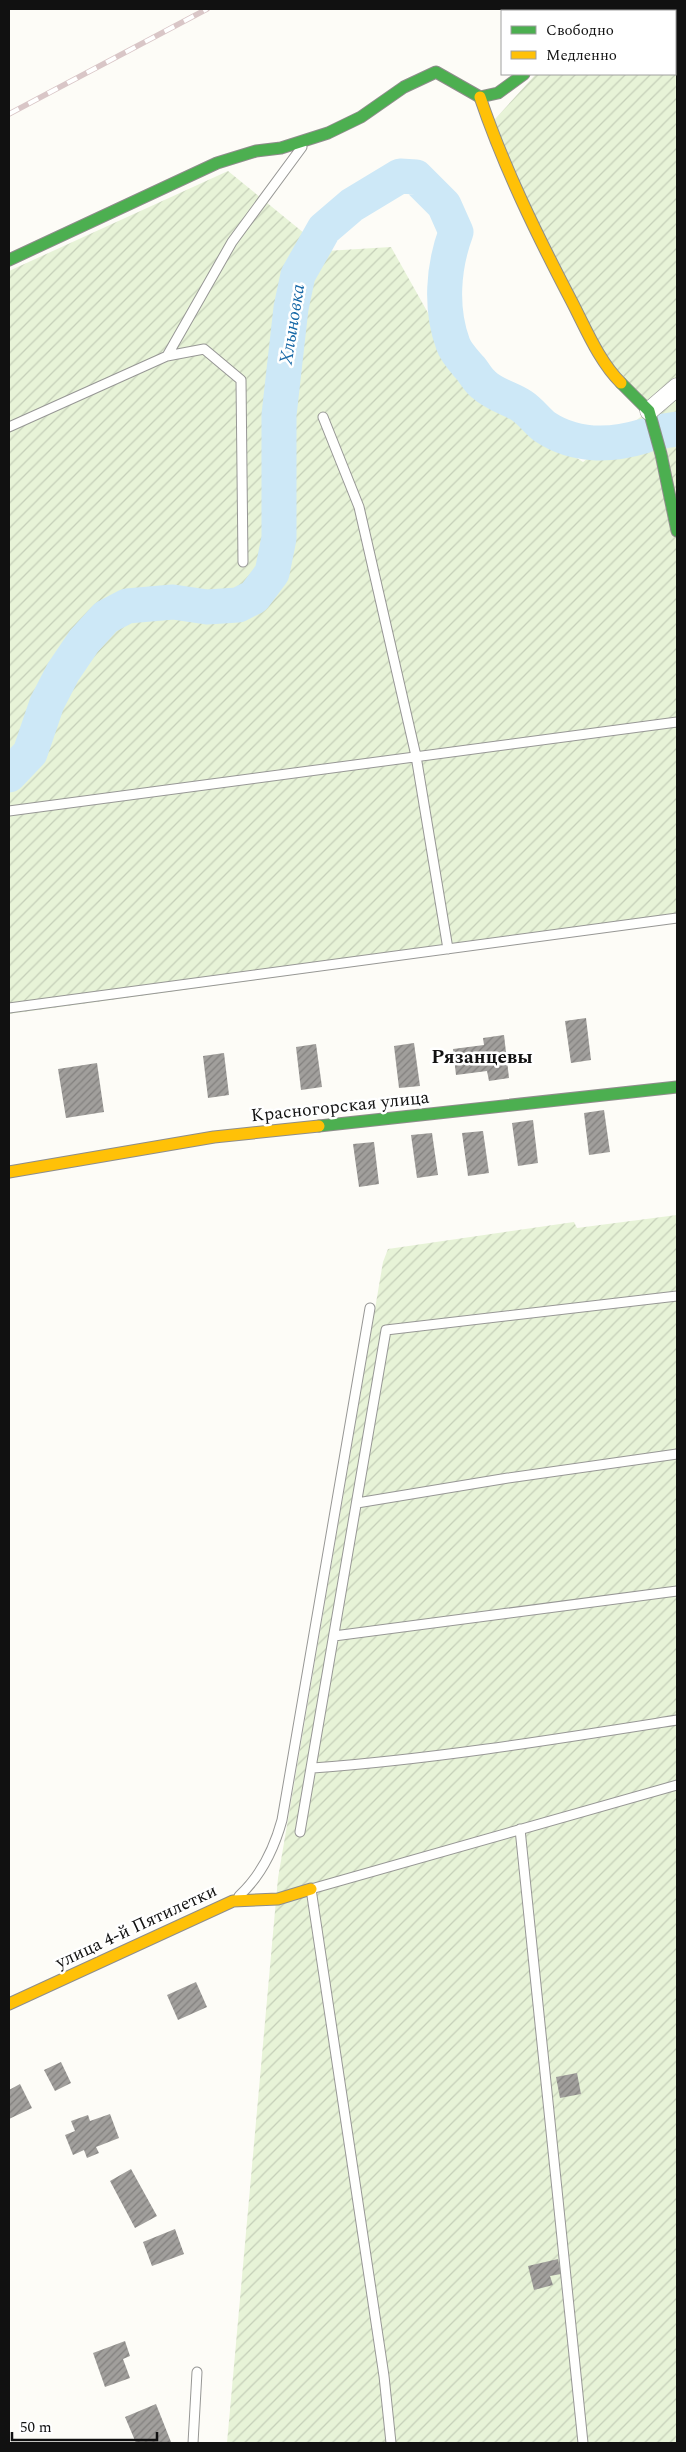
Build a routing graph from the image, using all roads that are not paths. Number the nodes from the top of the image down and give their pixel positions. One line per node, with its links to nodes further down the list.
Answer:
1 (523, 75): 2 (street)
2 (480, 97): 3 (street); 7 (street)
3 (308, 139): 4 (street); 5 (lane)
4 (9, 260)
5 (167, 356): 9 (lane); 11 (lane)
6 (677, 387): 7 (street)
7 (649, 411): 10 (street)
8 (323, 417): 13 (lane)
9 (9, 427)
10 (677, 531)
11 (243, 562)
12 (677, 722): 13 (lane)
13 (416, 756): 14 (lane); 16 (lane)
14 (9, 811)
15 (677, 918): 16 (lane)
16 (448, 949): 17 (lane)
17 (9, 1008)
18 (677, 1087): 19 (street, Красногорская улица)
19 (9, 1172)
20 (677, 1296): 23 (lane)
21 (370, 1308): 32 (lane)
22 (677, 1454): 23 (lane)
23 (357, 1503): 25 (lane)
24 (677, 1591): 25 (lane)
25 (334, 1636): 27 (lane)
26 (677, 1720): 27 (lane)
27 (313, 1768): 30 (lane)
28 (677, 1785): 29 (lane)
29 (520, 1829): 31 (lane); 37 (lane)
30 (300, 1832)
31 (311, 1889): 32 (street, улица 4-й Пятилетки); 36 (lane)
32 (233, 1901): 33 (street, улица 4-й Пятилетки)
33 (9, 2004)
34 (197, 2372): 35 (lane)
35 (193, 2443)
36 (391, 2443)
37 (583, 2443)

